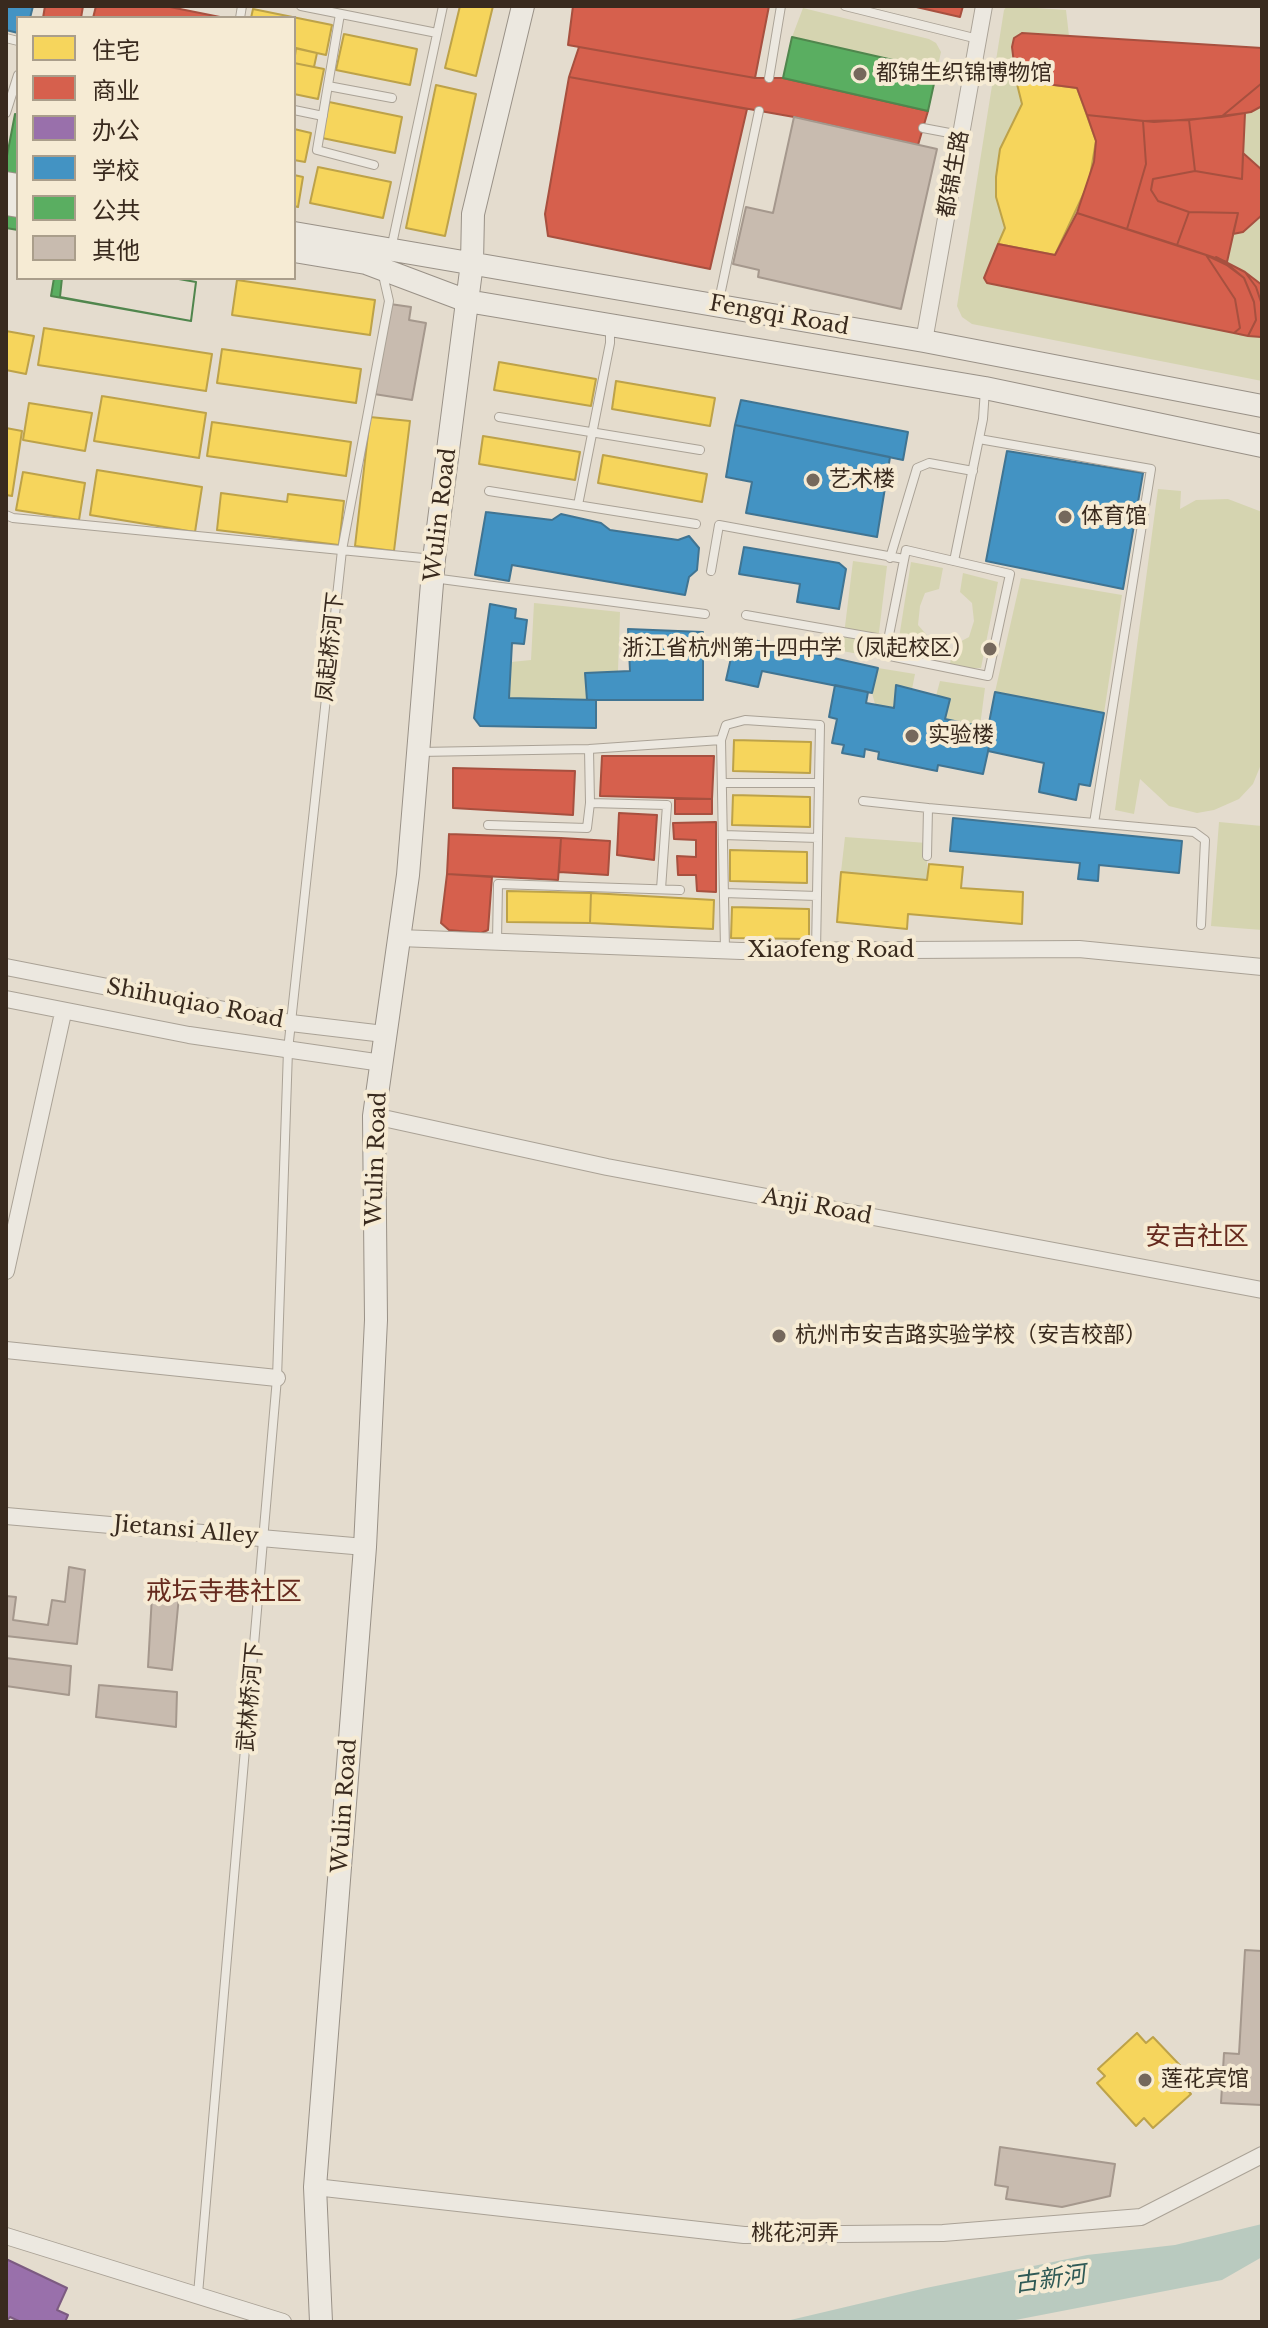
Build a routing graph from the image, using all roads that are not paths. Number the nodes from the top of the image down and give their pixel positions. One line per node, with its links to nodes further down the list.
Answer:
1 (301, 6): 7 (lane)
2 (443, 6): 8 (lane)
3 (523, 6): 24 (street, Wulin Road)
4 (781, 6): 10 (lane)
5 (845, 6): 9 (lane)
6 (984, 6): 9 (street, 都锦生路)
7 (340, 14): 8 (lane); 12 (lane)
8 (437, 33): 23 (lane)
9 (978, 39): 19 (street, 都锦生路)
10 (769, 78)
11 (16, 81): 16 (lane)
12 (328, 86): 13 (lane); 17 (lane)
13 (392, 98)
14 (296, 110): 17 (lane)
15 (759, 111): 26 (lane)
16 (6, 113)
17 (323, 116): 20 (lane)
18 (923, 128): 19 (lane)
19 (961, 135): 28 (street, 都锦生路)
20 (374, 165)
21 (296, 234): 23 (street, Fengqi Road)
22 (296, 251): 23 (street)
23 (383, 256): 24 (street, Fengqi Road); 25 (street); 41 (lane, 凤起桥河下)
24 (472, 263): 25 (street, Wulin Road); 26 (street, Fengqi Road)
25 (467, 301): 27 (street); 45 (street, Wulin Road)
26 (718, 305): 28 (street, Fengqi Road)
27 (610, 325): 29 (street); 32 (lane)
28 (924, 341): 30 (street, Fengqi Road)
29 (985, 388): 33 (lane); 34 (street)
30 (1262, 406)
31 (499, 417): 32 (lane)
32 (592, 433): 35 (lane); 38 (lane)
33 (979, 439): 36 (lane); 58 (lane)
34 (1262, 446)
35 (700, 450)
36 (973, 471): 42 (lane); 44 (lane)
37 (489, 491): 38 (lane)
38 (578, 505): 40 (lane)
39 (6, 515): 41 (lane)
40 (696, 524)
41 (342, 550): 45 (lane); 76 (lane, 凤起桥河下)
42 (890, 558): 43 (lane); 46 (lane)
43 (904, 559): 44 (lane); 49 (lane)
44 (954, 561): 49 (lane)
45 (433, 569): 47 (lane); 52 (street, Wulin Road)
46 (711, 571)
47 (705, 614)
48 (746, 615): 49 (lane)
49 (888, 640)
50 (721, 740): 51 (lane); 53 (lane); 54 (lane)
51 (589, 749): 52 (lane); 56 (lane)
52 (418, 752): 68 (street, Wulin Road)
53 (722, 783): 54 (lane); 60 (lane)
54 (819, 783): 61 (lane)
55 (863, 801): 57 (lane)
56 (590, 803): 59 (lane); 63 (lane)
57 (928, 808): 58 (lane); 62 (lane)
58 (1094, 823): 67 (lane)
59 (488, 825)
60 (723, 835): 61 (lane); 65 (lane)
61 (818, 838): 66 (lane)
62 (927, 856)
63 (661, 889): 64 (lane); 69 (lane)
64 (680, 890)
65 (724, 893): 66 (lane); 70 (lane)
66 (817, 896): 71 (lane)
67 (1201, 925)
68 (399, 938): 69 (street, Xiaofeng Road); 77 (street, Wulin Road)
69 (497, 942): 70 (street, Xiaofeng Road)
70 (725, 950): 71 (street, Xiaofeng Road)
71 (816, 952): 73 (street, Xiaofeng Road)
72 (6, 967): 76 (street, Shihuqiao Road)
73 (1262, 967)
74 (6, 999): 75 (street, Shihuqiao Road)
75 (63, 1013): 78 (street, Shihuqiao Road); 81 (street)
76 (291, 1023): 77 (street, Shihuqiao Road); 78 (lane, 凤起桥河下)
77 (384, 1034): 79 (street, Wulin Road)
78 (288, 1050): 79 (street, Shihuqiao Road); 84 (lane, 武林桥河下)
79 (382, 1063): 80 (street, Wulin Road)
80 (374, 1116): 82 (street, Anji Road); 87 (street, Wulin Road)
81 (6, 1271)
82 (1262, 1290)
83 (6, 1350): 84 (street)
84 (277, 1378): 86 (lane, 武林桥河下)
85 (6, 1516): 86 (street, Jietansi Alley)
86 (265, 1538): 87 (street, Jietansi Alley); 91 (lane, 武林桥河下)
87 (365, 1547): 89 (street, Wulin Road)
88 (1262, 2155): 89 (street, 桃花河弄)
89 (315, 2187): 93 (street, Wulin Road)
90 (6, 2236): 91 (street)
91 (198, 2294): 92 (street)
92 (283, 2322)
93 (321, 2322)

